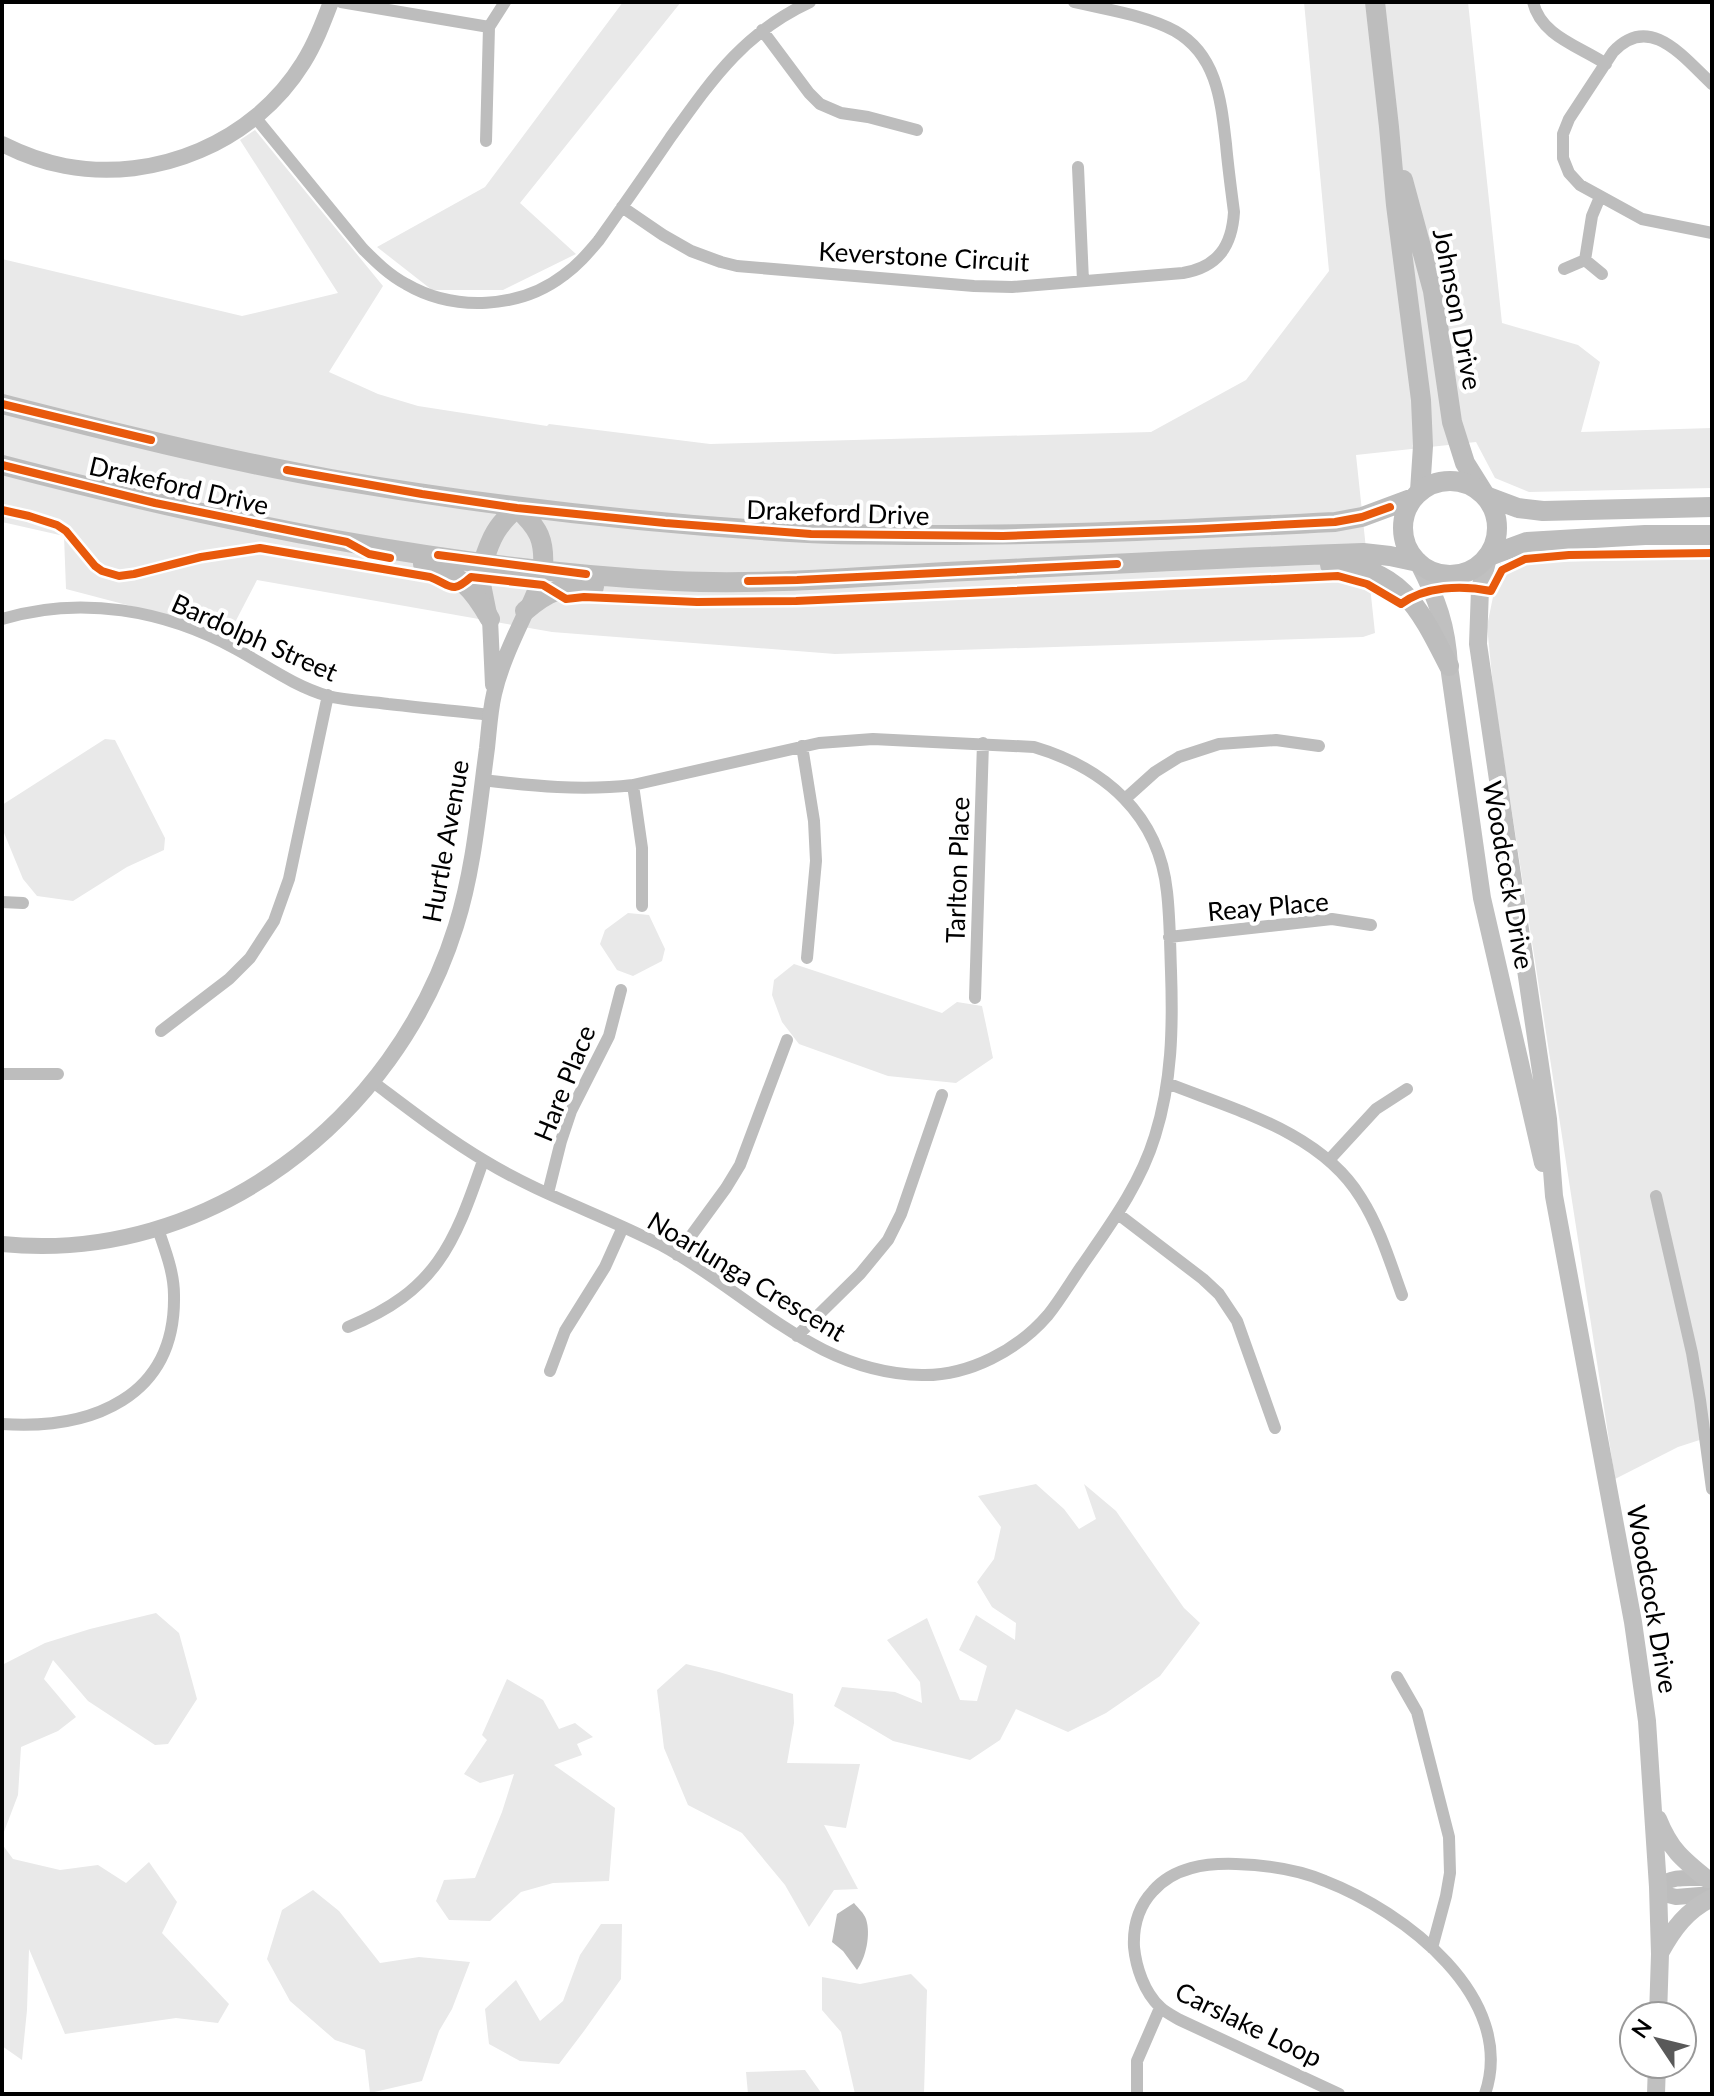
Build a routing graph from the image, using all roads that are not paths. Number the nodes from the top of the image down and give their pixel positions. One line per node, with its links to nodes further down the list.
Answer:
1 (331, 2): 12 (street)
2 (341, 2): 8 (street)
3 (505, 2): 8 (street)
4 (810, 2): 9 (street)
5 (1074, 2): 24 (street, Keverstone Circuit)
6 (1375, 2): 13 (main road, Johnson Drive)
7 (1533, 2): 10 (street)
8 (489, 27): 15 (street)
9 (762, 30): 14 (street); 19 (street)
10 (1606, 64): 11 (street); 18 (street)
11 (1712, 84)
12 (255, 117): 16 (street); 19 (street)
13 (1389, 127): 27 (main road, Johnson Drive); 28 (main road, Johnson Drive)
14 (917, 130)
15 (486, 141)
16 (2, 144)
17 (1078, 167): 24 (street)
18 (1600, 197): 20 (street); 21 (street)
19 (622, 207): 24 (street, Keverstone Circuit)
20 (1712, 233)
21 (1585, 260): 22 (street); 23 (street)
22 (1564, 269)
23 (1602, 274)
24 (1083, 281)
25 (2, 404): 30 (main road, Drakeford Drive)
26 (2, 465): 32 (main road, Drakeford Drive)
27 (1416, 494): 28 (main road); 30 (main road, Drakeford Drive); 36 (main road)
28 (1485, 496): 29 (main road); 34 (main road)
29 (1712, 507)
30 (517, 508): 35 (main road); 37 (main road)
31 (1712, 535): 34 (main road)
32 (347, 542): 35 (main road, Drakeford Drive); 41 (main road)
33 (1293, 555): 36 (main road, Drakeford Drive); 38 (main road, Drakeford Drive); 42 (main road)
34 (1488, 557): 36 (main road); 71 (main road, Woodcock Drive)
35 (483, 563): 37 (main road, Drakeford Drive); 41 (street, Hurtle Avenue)
36 (1418, 563): 42 (main road, Woodcock Drive)
37 (543, 570): 38 (main road, Drakeford Drive); 39 (street, Hurtle Avenue)
38 (677, 581): 39 (main road)
39 (525, 611): 43 (street, Hurtle Avenue)
40 (2, 619): 44 (street, Bardolph Street)
41 (490, 619): 43 (street, Hurtle Avenue)
42 (1449, 666): 71 (main road, Woodcock Drive)
43 (494, 694): 45 (street, Hurtle Avenue)
44 (328, 695): 45 (street, Bardolph Street); 60 (street)
45 (491, 715): 49 (street, Hurtle Avenue)
46 (983, 743): 47 (street, Noarlunga Crescent); 51 (street, Noarlunga Crescent); 59 (street, Tarlton Place)
47 (802, 746): 50 (street, Noarlunga Crescent); 57 (street)
48 (1319, 746): 51 (street)
49 (482, 780): 50 (street, Noarlunga Crescent); 64 (street, Hurtle Avenue)
50 (633, 785): 54 (street)
51 (1125, 799): 56 (street, Noarlunga Crescent)
52 (2, 902): 53 (street)
53 (23, 903)
54 (642, 906)
55 (1371, 925): 56 (street, Reay Place)
56 (1169, 937): 65 (street, Noarlunga Crescent)
57 (807, 958)
58 (621, 990): 70 (street, Hare Place)
59 (975, 998)
60 (161, 1031)
61 (787, 1040): 77 (street)
62 (2, 1074): 63 (street)
63 (58, 1074)
64 (373, 1082): 69 (street, Noarlunga Crescent); 75 (street, Hurtle Avenue)
65 (1167, 1083): 68 (street); 73 (street, Noarlunga Crescent)
66 (1407, 1089): 68 (street)
67 (942, 1095): 80 (street)
68 (1329, 1160): 78 (street)
69 (483, 1161): 70 (street, Noarlunga Crescent); 79 (street)
70 (548, 1193): 74 (street, Noarlunga Crescent)
71 (1554, 1196): 86 (main road, Woodcock Drive)
72 (1656, 1196): 84 (street)
73 (1118, 1214): 80 (street, Noarlunga Crescent); 83 (street)
74 (623, 1227): 77 (street, Noarlunga Crescent); 81 (street)
75 (158, 1229): 76 (street, Hurtle Avenue); 82 (street)
76 (2, 1244)
77 (677, 1255): 80 (street, Noarlunga Crescent)
78 (1402, 1295)
79 (348, 1327)
80 (797, 1336)
81 (550, 1371)
82 (2, 1424)
83 (1275, 1428)
84 (1712, 1489)
85 (1397, 1677): 89 (street)
86 (1654, 1808): 87 (main road, Woodcock Drive); 88 (main road)
87 (1658, 1887): 88 (street); 90 (main road, Woodcock Drive)
88 (1711, 1887): 90 (main road)
89 (1432, 1948): 92 (street, Carslake Loop); 95 (street, Carslake Loop)
90 (1660, 1954): 91 (main road, Woodcock Drive)
91 (1659, 2000)
92 (1160, 2008): 93 (street); 94 (street, Carslake Loop)
93 (1137, 2094)
94 (1339, 2094)
95 (1485, 2094)

